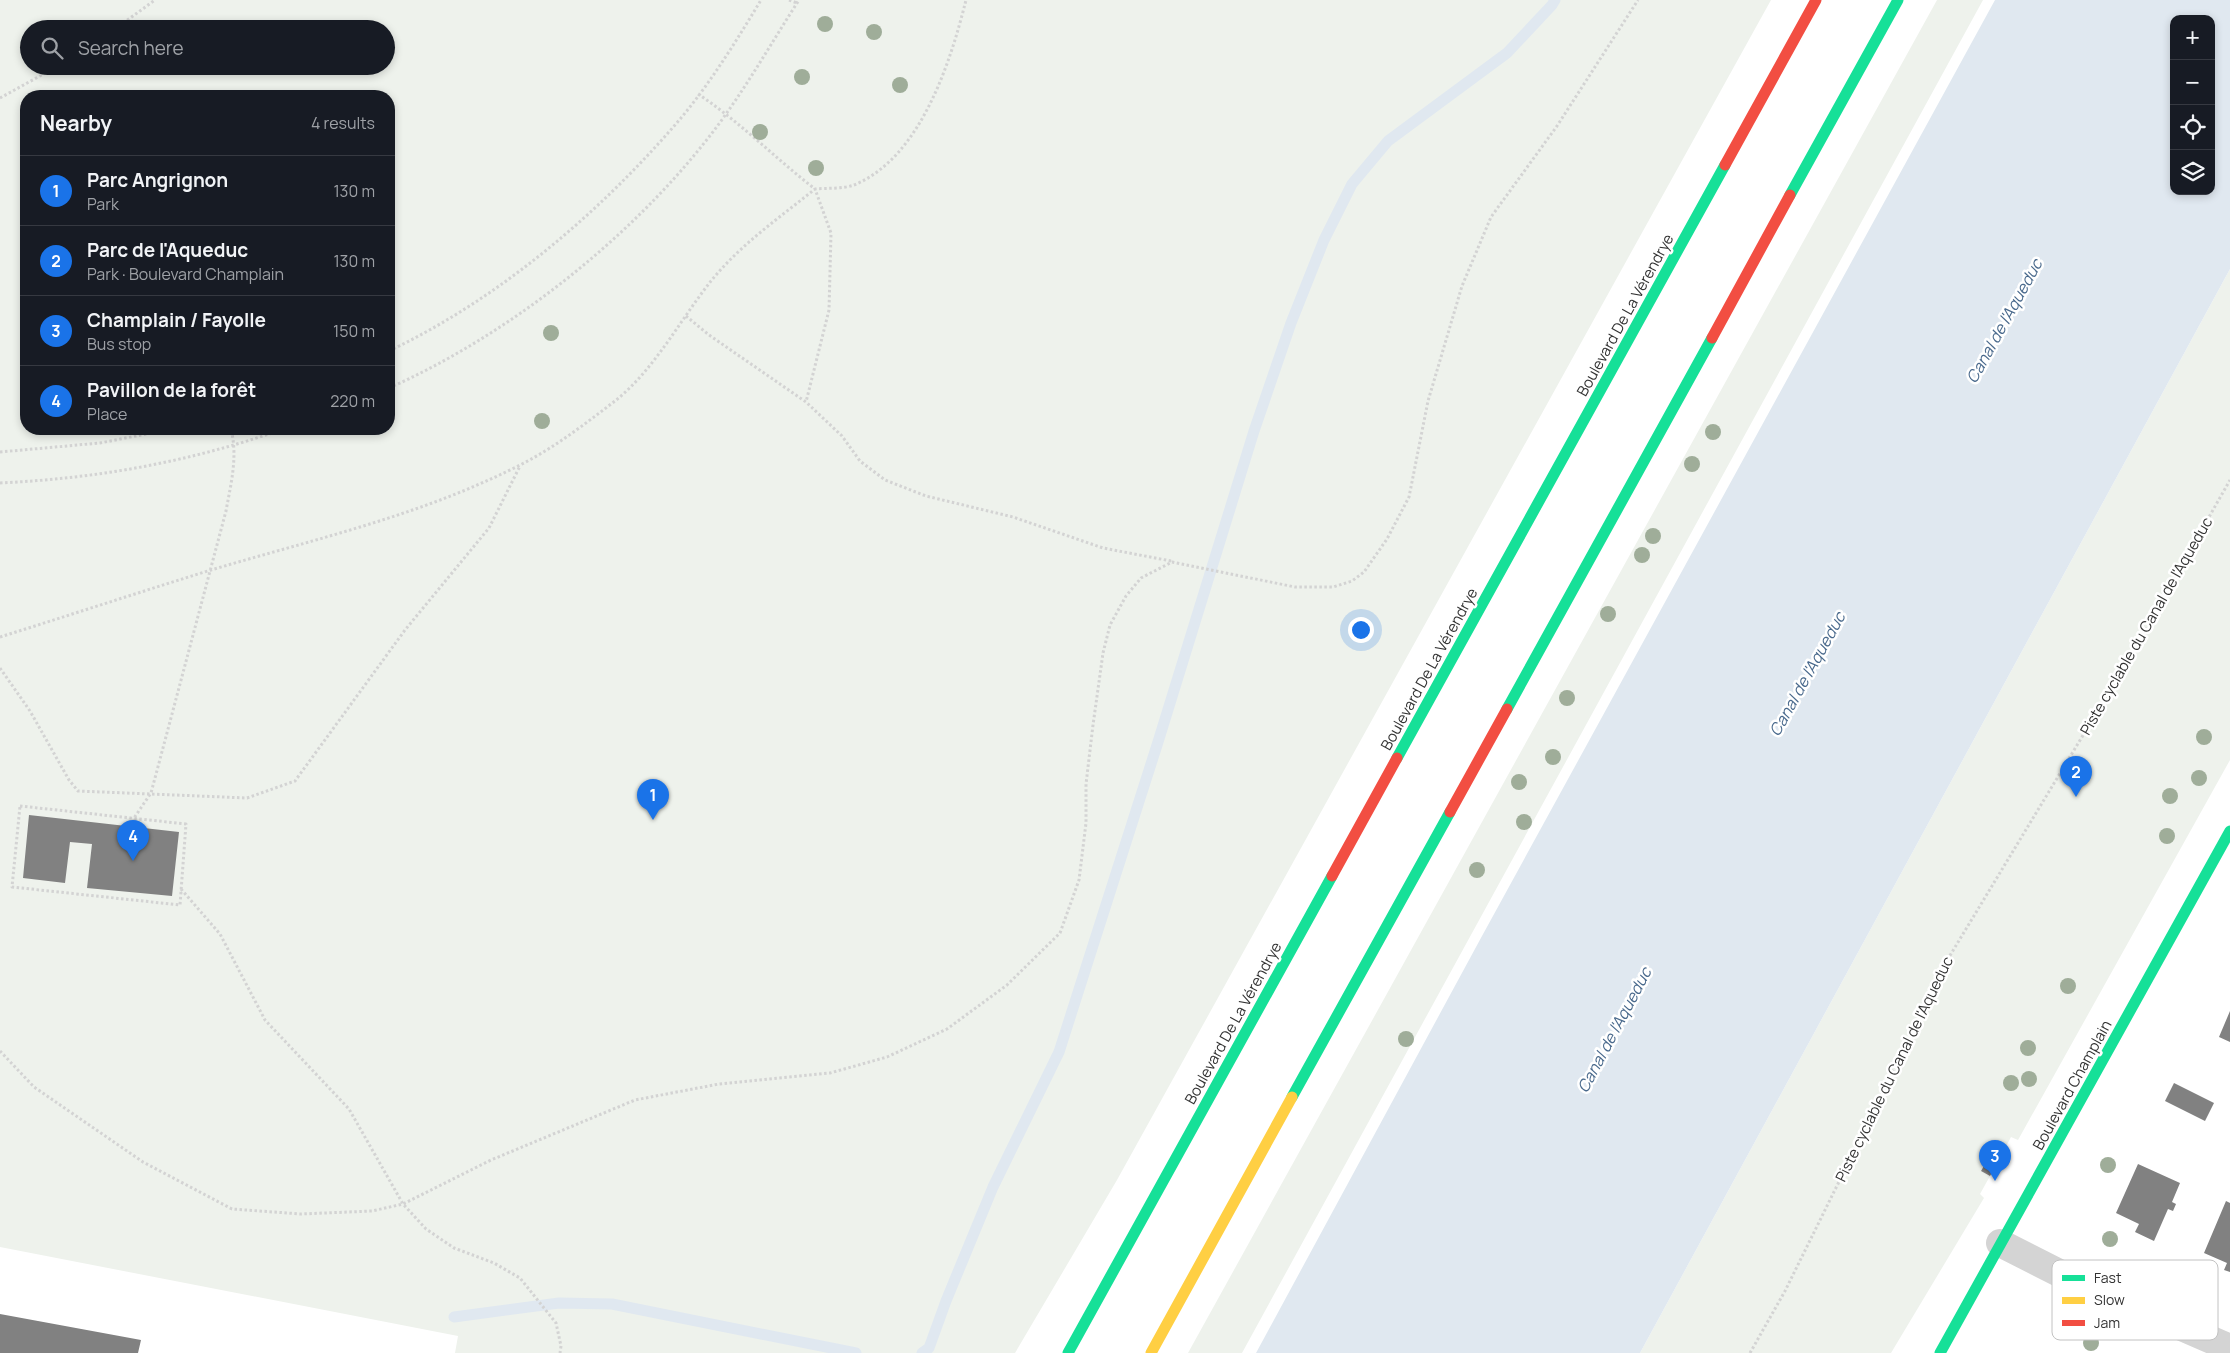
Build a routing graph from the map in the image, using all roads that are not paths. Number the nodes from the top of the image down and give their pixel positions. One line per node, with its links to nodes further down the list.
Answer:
1 (1816, 0): 9 (main road, Boulevard De La Vérendrye)
2 (1898, 0): 10 (main road)
3 (2230, 831): 4 (main road, Boulevard Champlain)
4 (2223, 860): 5 (main road, Boulevard Champlain)
5 (2000, 1243): 6 (street); 11 (main road, Boulevard Champlain)
6 (2052, 1269)
7 (2212, 1340): 8 (street)
8 (2230, 1348)
9 (1068, 1353)
10 (1150, 1353)
11 (1940, 1353)

